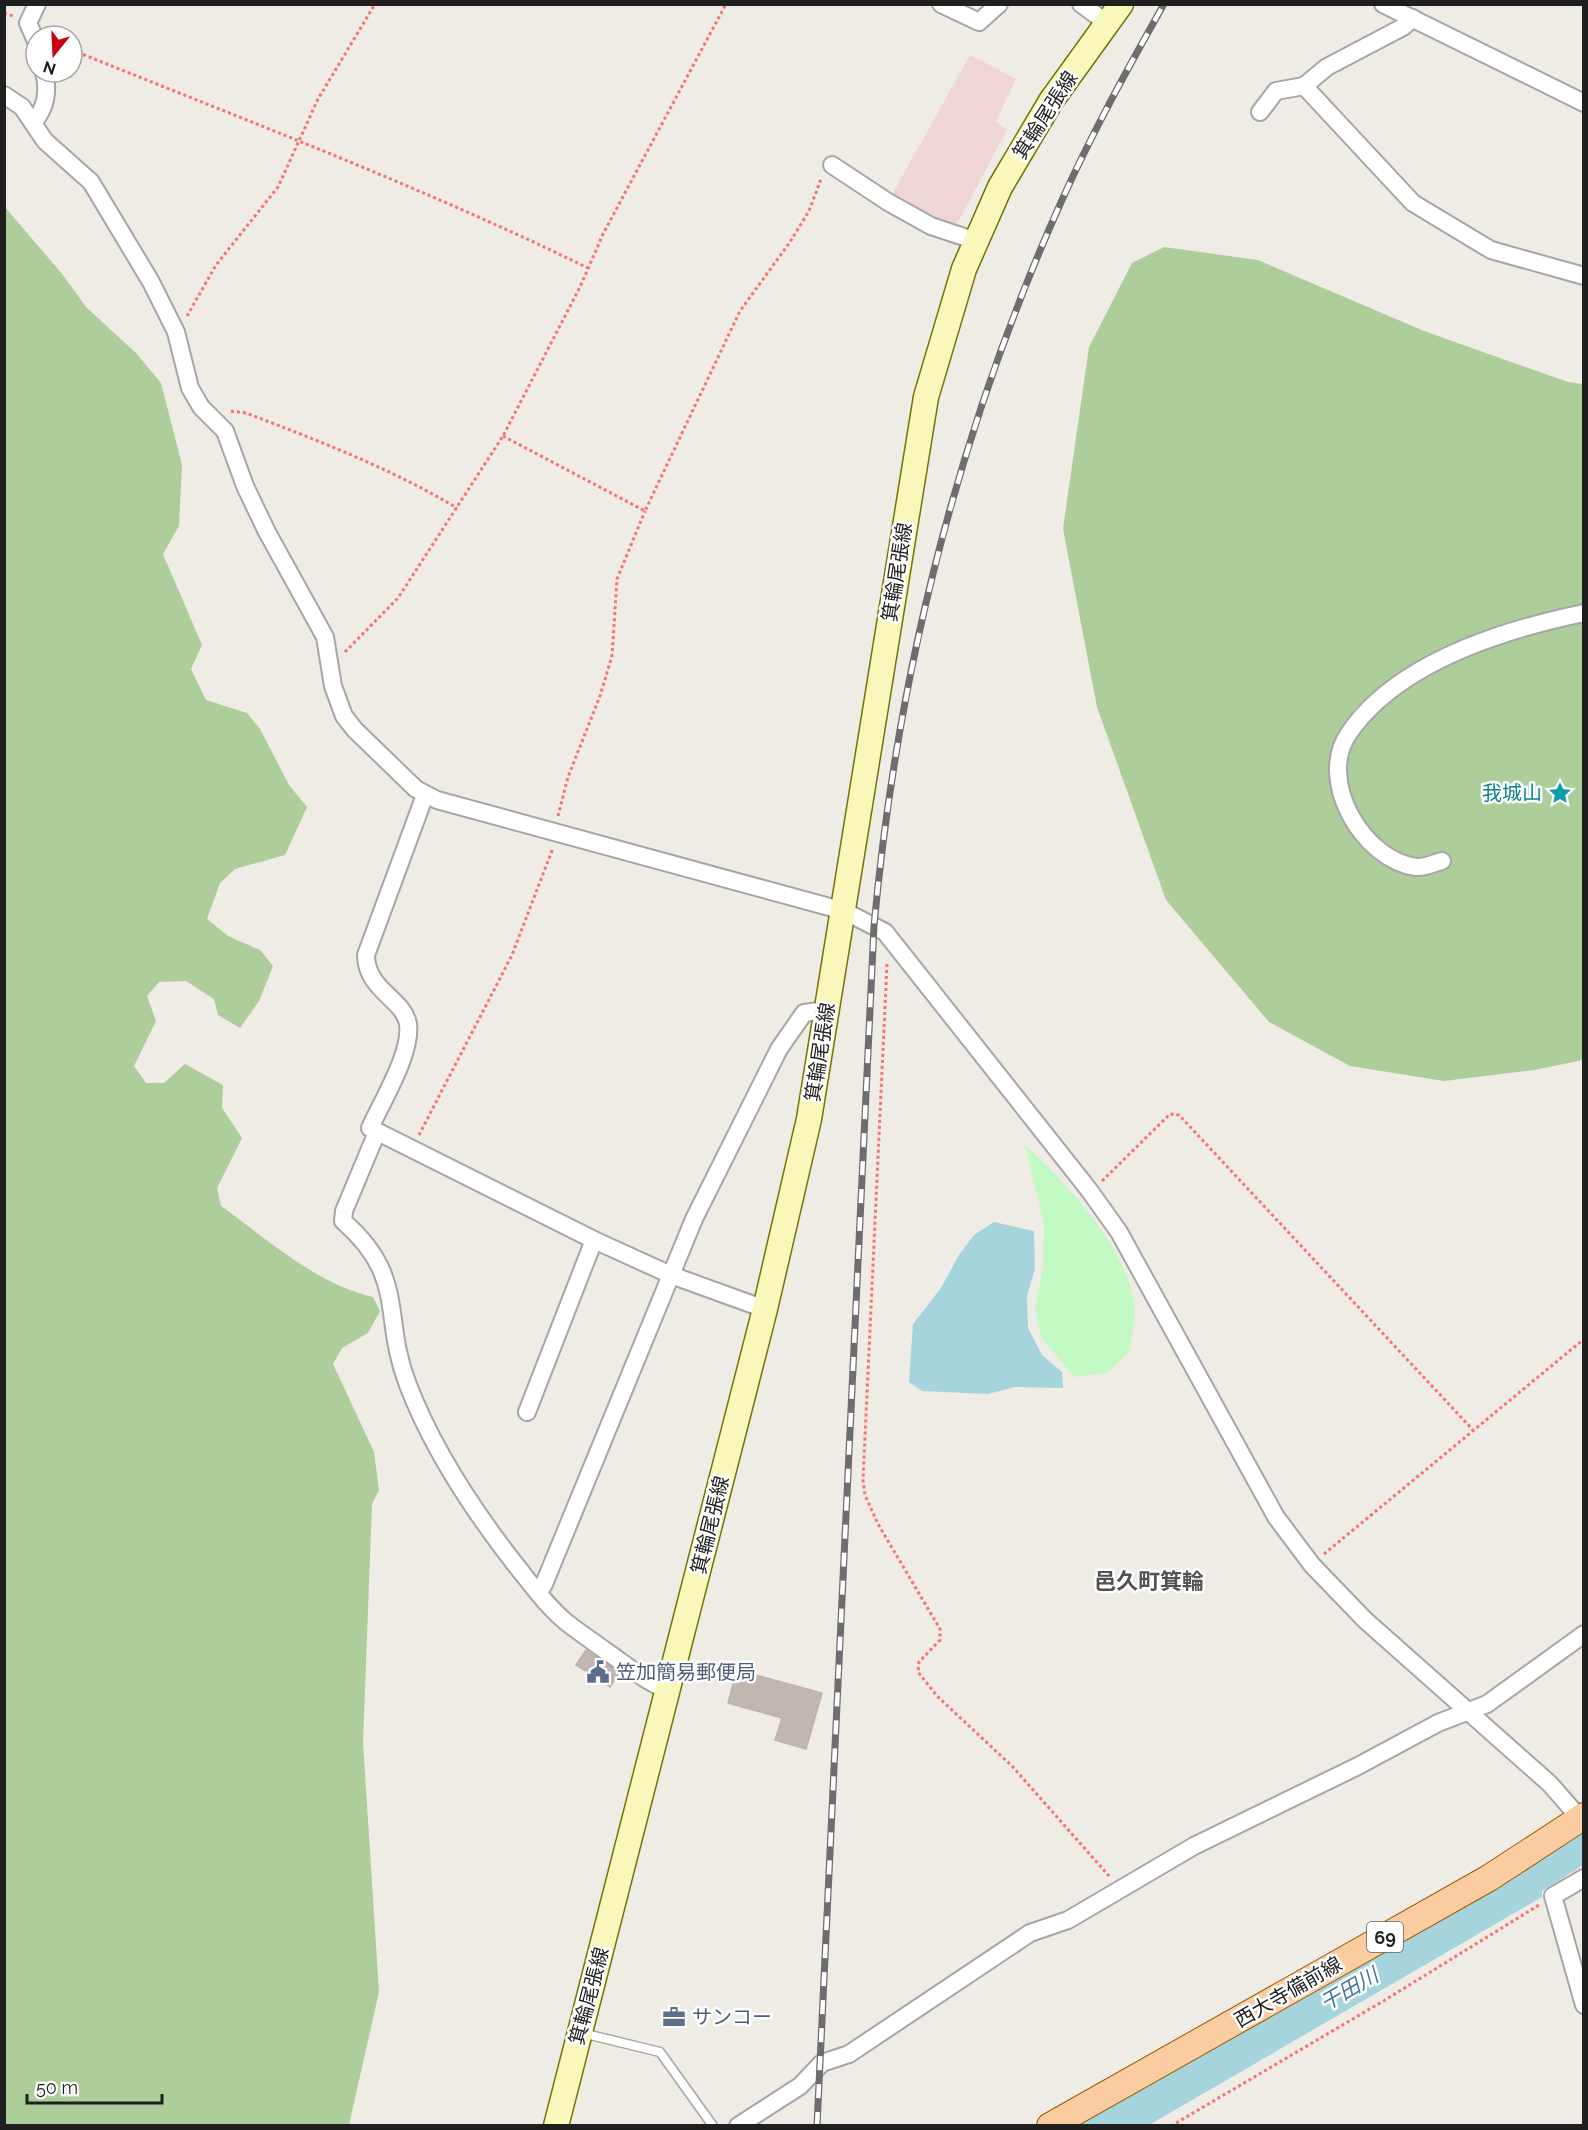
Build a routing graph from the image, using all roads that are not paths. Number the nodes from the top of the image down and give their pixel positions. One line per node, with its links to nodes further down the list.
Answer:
1 (37, 4): 8 (street)
2 (941, 4): 3 (street)
3 (999, 4)
4 (1081, 4): 6 (street)
5 (1383, 4): 7 (street)
6 (1114, 14): 16 (main road, 箕輪尾張線)
7 (1413, 18): 10 (street); 12 (street)
8 (28, 24)
9 (46, 84): 14 (street)
10 (1304, 86): 13 (street); 17 (street)
11 (4, 95): 14 (street)
12 (1584, 103)
13 (1260, 112)
14 (33, 123): 19 (street)
15 (832, 165): 16 (street)
16 (976, 241): 21 (main road, 箕輪尾張線)
17 (1584, 276)
18 (1584, 613): 20 (street)
19 (424, 795): 21 (street); 23 (street)
20 (1442, 861)
21 (844, 911): 22 (main road, 箕輪尾張線); 31 (street)
22 (827, 1014): 25 (street); 26 (main road, 箕輪尾張線)
23 (377, 1132): 24 (street); 28 (street)
24 (594, 1240): 25 (street); 27 (street)
25 (671, 1275): 26 (street); 28 (street)
26 (765, 1310): 30 (main road, 箕輪尾張線)
27 (527, 1412)
28 (538, 1593): 30 (street)
29 (1584, 1634): 31 (street)
30 (668, 1690): 35 (main road, 箕輪尾張線)
31 (1471, 1711): 32 (street); 38 (street)
32 (1583, 1819): 39 (main road, 西大寺備前線 / 69)
33 (1584, 1878): 34 (street)
34 (1584, 2006)
35 (579, 2033): 36 (main road, 箕輪尾張線); 37 (lane)
36 (556, 2126)
37 (713, 2126)
38 (738, 2126)
39 (1050, 2126)

